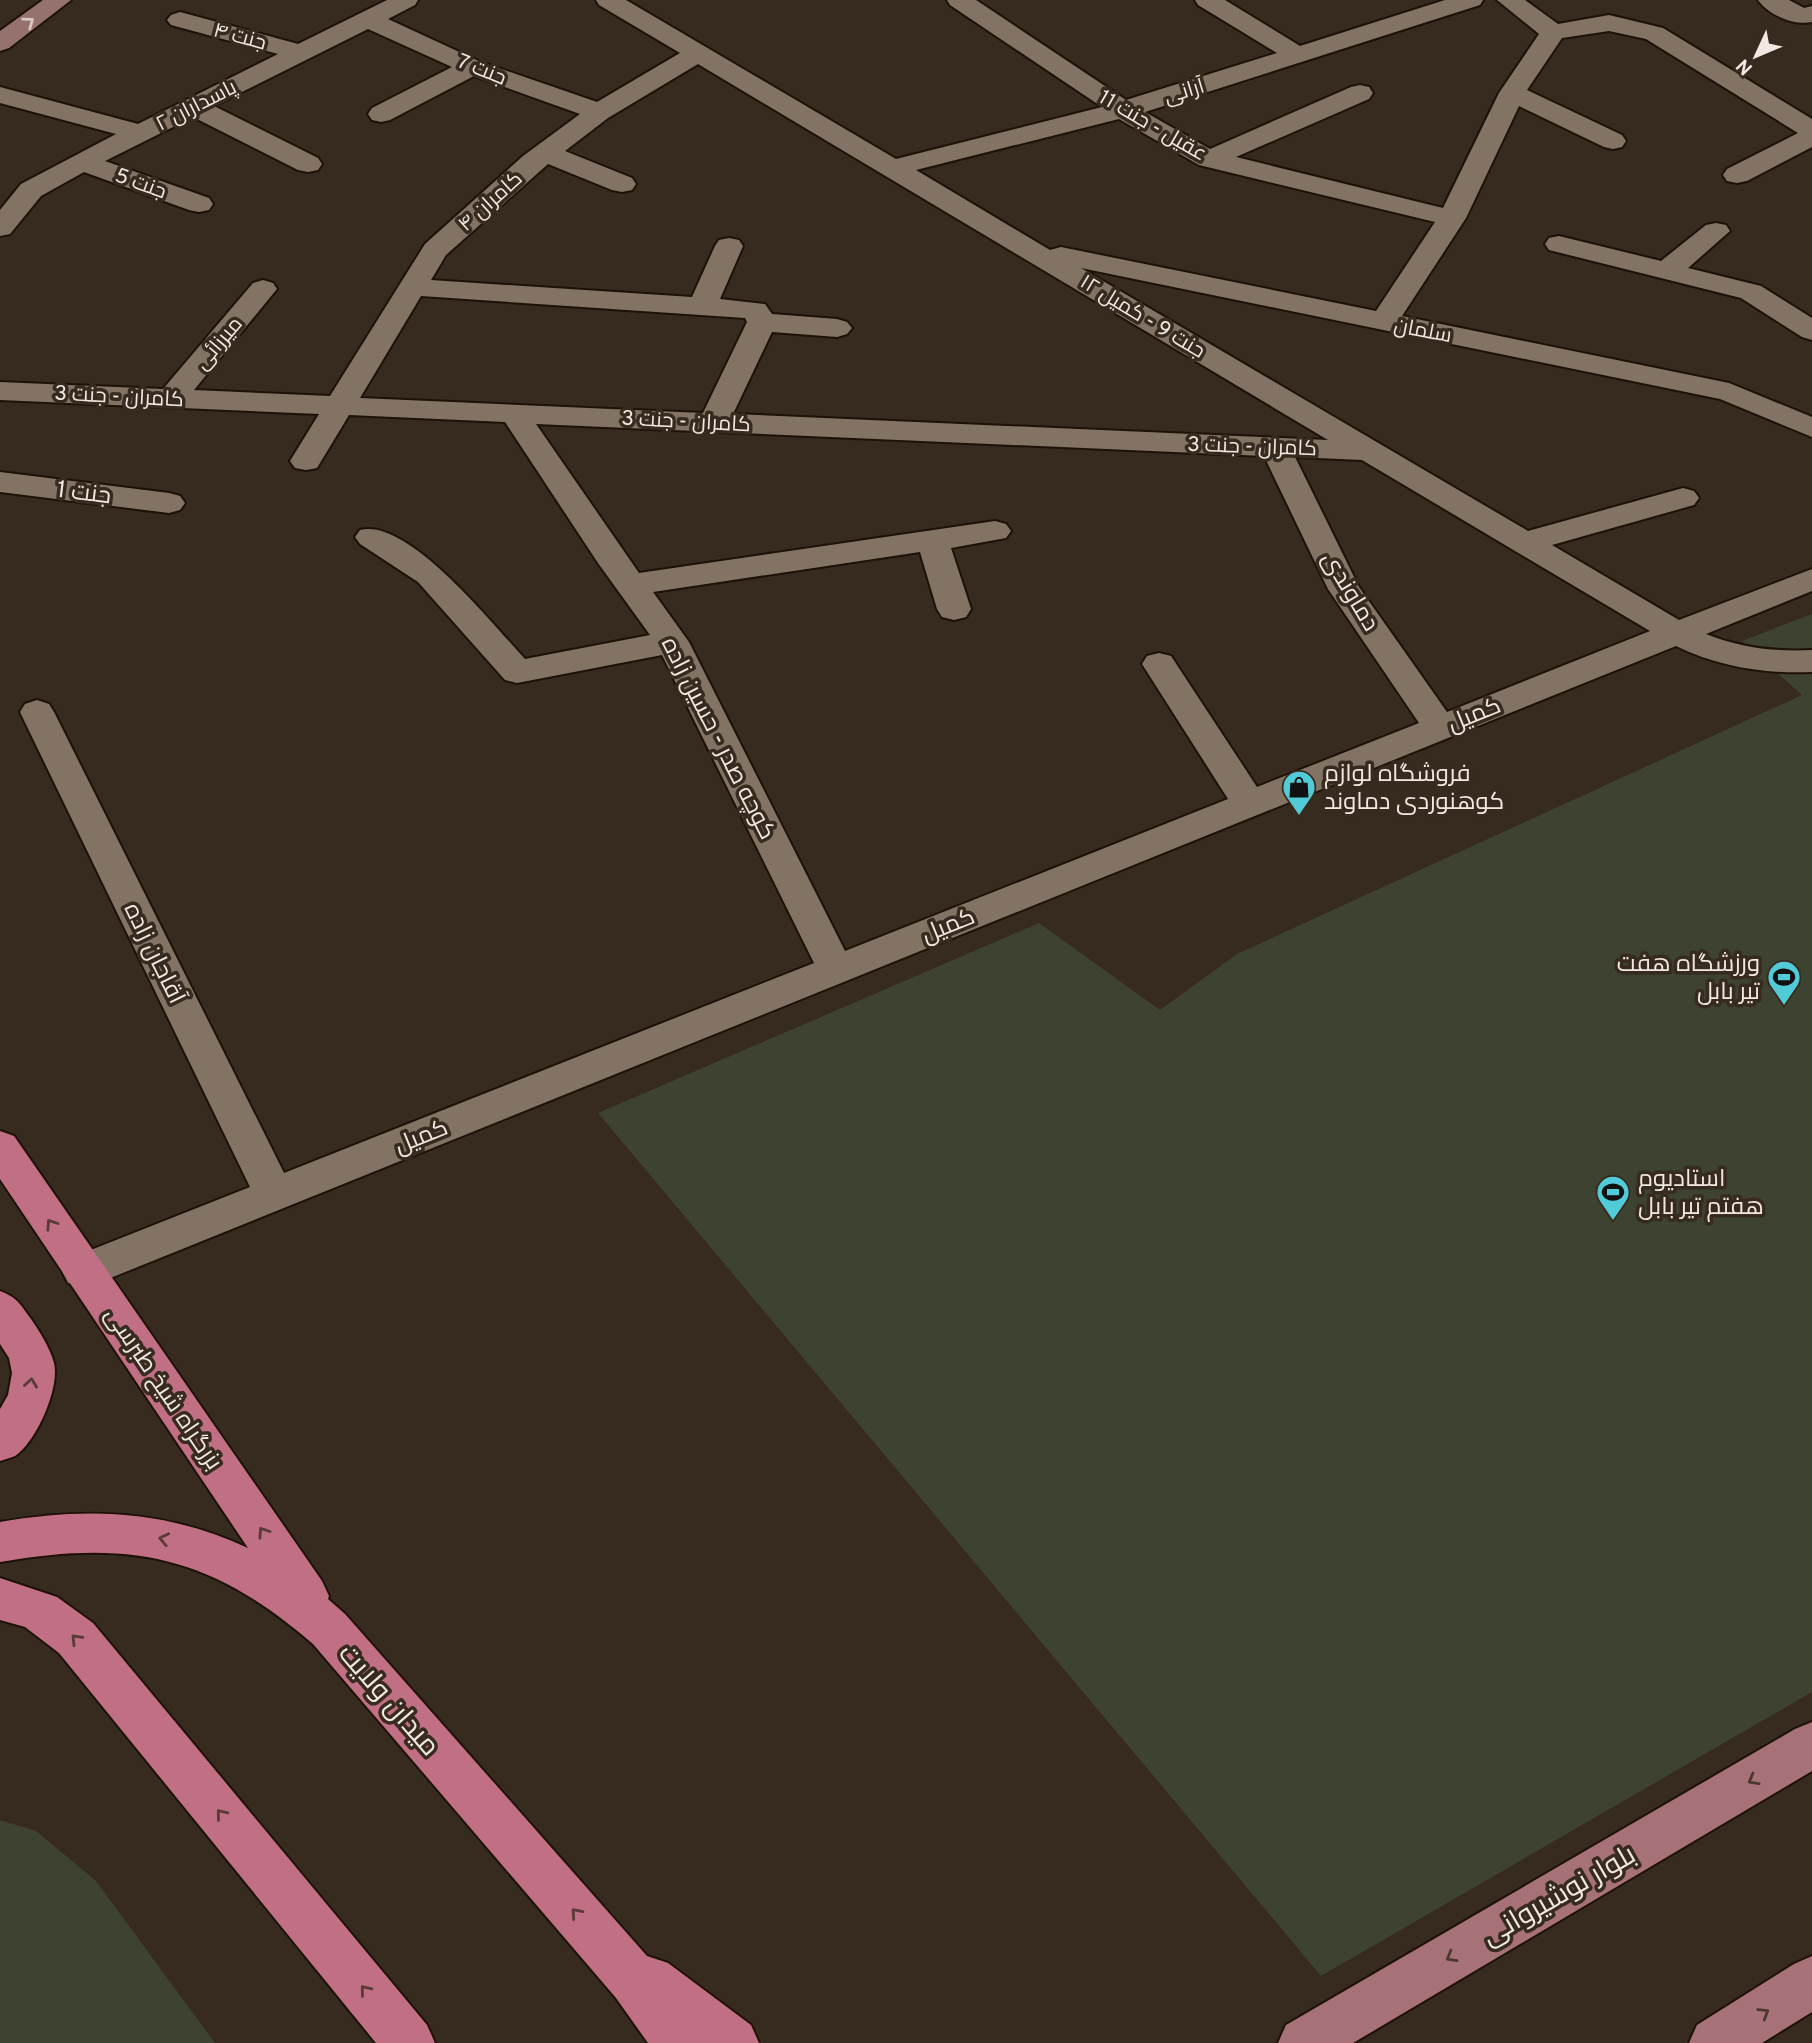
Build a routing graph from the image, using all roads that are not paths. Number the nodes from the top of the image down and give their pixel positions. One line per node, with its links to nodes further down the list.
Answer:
1 (59, 0): 13 (main road, one-way to 1)
2 (405, 0): 10 (street, پاسداران ۲)
3 (608, 0): 15 (street, جنت 9 - کمیل ۱۲)
4 (959, 0): 22 (street, عقیل - جنت 11)
5 (1207, 0): 16 (street)
6 (1471, 0): 16 (street, آرانی)
7 (1509, 0): 12 (street)
8 (1770, 0): 9 (street)
9 (1812, 14)
10 (367, 19): 14 (street, پاسداران ۲); 17 (street, جنت 7)
11 (180, 20): 14 (street, جنت ۴)
12 (1553, 32): 19 (street); 25 (street)
13 (0, 43)
14 (299, 52): 21 (street, پاسداران ۲)
15 (699, 53): 23 (street, کامران ۴); 33 (street, جنت 9 - کمیل ۱۲)
16 (1298, 55): 22 (street, آرانی)
17 (472, 67): 23 (street, جنت 7); 24 (street)
18 (1360, 93): 30 (street)
19 (1512, 93): 28 (street); 37 (street)
20 (0, 95): 26 (street)
21 (192, 106): 26 (street, پاسداران ۲); 32 (street)
22 (1123, 110): 30 (street, عقیل - جنت 11); 33 (street, آرانی)
23 (599, 112): 29 (street, کامران ۴)
24 (381, 114)
25 (1812, 130)
26 (141, 132): 31 (street, پاسداران ۲)
27 (1812, 136): 34 (street)
28 (1612, 141)
29 (546, 153): 35 (street); 44 (street, کامران ۴)
30 (1209, 159): 37 (street, عقیل - جنت 11)
31 (82, 162): 36 (street, جنت 5); 38 (street, پاسداران ۲)
32 (307, 164)
33 (893, 168): 42 (street, جنت 9 - کمیل ۱۲)
34 (1737, 175)
35 (622, 184)
36 (200, 204)
37 (1452, 218): 48 (street)
38 (0, 228)
39 (1716, 231): 43 (street)
40 (1559, 244): 43 (street)
41 (729, 246): 46 (street)
42 (1028, 248): 48 (street, سلمان); 58 (street, جنت 9 - کمیل ۱۲)
43 (1666, 271): 50 (street)
44 (413, 287): 46 (street); 53 (street, کامران ۴)
45 (263, 289): 52 (street, میرزائی)
46 (702, 306): 47 (street)
47 (762, 322): 49 (street); 55 (street)
48 (1383, 323): 56 (street, سلمان)
49 (837, 328)
50 (1812, 331)
51 (0, 391): 52 (street, کامران - جنت 3)
52 (172, 398): 53 (street, کامران - جنت 3)
53 (341, 406): 54 (street, کامران - جنت 3); 59 (street, کامران ۴)
54 (514, 413): 55 (street, کامران - جنت 3); 68 (street, کوچه صدر - حسین زاده)
55 (714, 422): 57 (street, کامران - جنت 3)
56 (1812, 428)
57 (1275, 447): 58 (street, کامران - جنت 3); 75 (street, دماوندی)
58 (1371, 451): 66 (street, جنت 9 - کمیل ۱۲)
59 (306, 461)
60 (0, 482): 62 (street, جنت 1)
61 (1683, 498): 66 (street)
62 (169, 503)
63 (995, 531): 65 (street)
64 (371, 537): 71 (street)
65 (932, 540): 68 (street); 69 (street)
66 (1526, 542): 70 (street, جنت 9 - کمیل ۱۲)
67 (1812, 579): 70 (street, کمیل)
68 (630, 585): 71 (street, کوچه صدر - حسین زاده)
69 (954, 609)
70 (1677, 634): 72 (street, جنت 9 - کمیل ۱۲); 75 (street, کمیل)
71 (672, 642): 77 (street, کوچه صدر - حسین زاده)
72 (1812, 660)
73 (1159, 664): 76 (street)
74 (37, 712): 79 (street, آقاجان زاده)
75 (1440, 728): 76 (street, کمیل)
76 (1249, 804): 77 (street, کمیل)
77 (836, 970): 79 (street, کمیل)
78 (0, 1147): 80 (highway, بزرگراه شیخ طبرسی, one-way to 78)
79 (274, 1194): 80 (street, کمیل)
80 (83, 1271): 85 (highway, بزرگراه شیخ طبرسی, one-way to 80)
81 (0, 1309): 82 (highway, one-way to 81)
82 (0, 1442)
83 (0, 1542): 85 (highway, میدان ولایت, one-way to 83)
84 (0, 1599): 89 (highway, one-way to 84)
85 (329, 1629): 88 (highway, میدان ولایت, one-way to 85)
86 (1812, 1745): 90 (main road, بلوار نوشیروانی, one-way to 90)
87 (1812, 1982): 91 (main road, one-way to 87)
88 (719, 2042)
89 (409, 2043)
90 (1304, 2043)
91 (1715, 2043)

